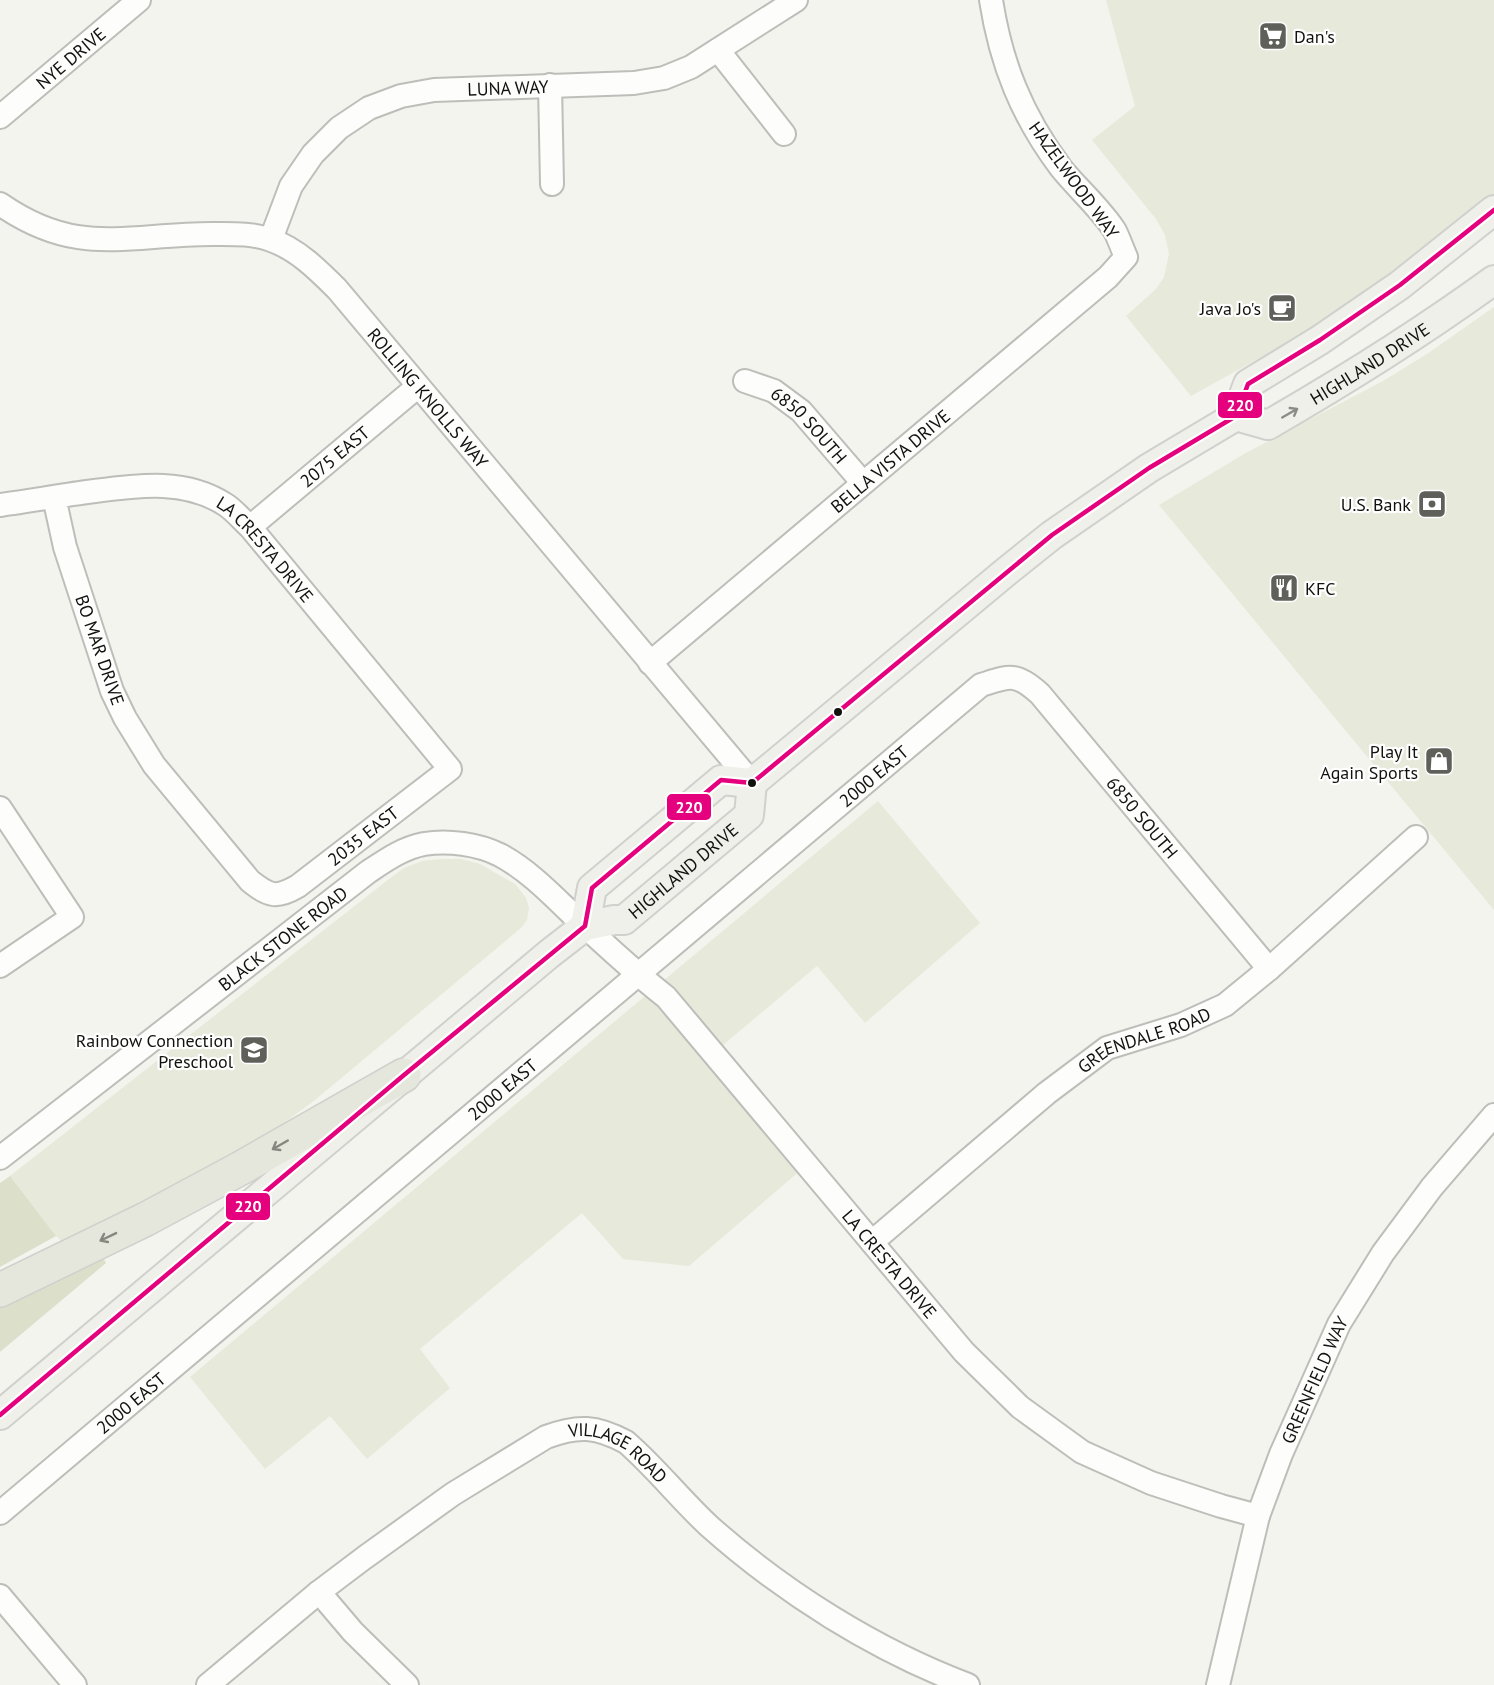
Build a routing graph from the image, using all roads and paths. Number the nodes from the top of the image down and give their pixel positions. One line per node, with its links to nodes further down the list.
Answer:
1 (139, 0): 6 (street, NYE DRIVE)
2 (796, 0): 4 (street, LUNA WAY)
3 (991, 0): 12 (street, HAZELWOOD WAY)
4 (718, 50): 5 (street, LUNA WAY); 7 (street)
5 (550, 85): 8 (street); 11 (street, LUNA WAY)
6 (0, 117)
7 (784, 134)
8 (552, 184)
9 (0, 204): 11 (street, ROLLING KNOLLS WAY)
10 (1494, 210): 16 (main road)
11 (271, 240): 15 (street, ROLLING KNOLLS WAY)
12 (1126, 256): 17 (street, BELLA VISTA DRIVE)
13 (1494, 280): 16 (main road, HIGHLAND DRIVE, one-way to 13)
14 (745, 381): 17 (street, 6850 SOUTH)
15 (417, 387): 20 (street, 2075 EAST); 21 (street, ROLLING KNOLLS WAY)
16 (1236, 416): 24 (main road)
17 (863, 483): 21 (street, BELLA VISTA DRIVE)
18 (54, 497): 19 (street, LA CRESTA DRIVE); 20 (street, LA CRESTA DRIVE); 27 (street, BO MAR DRIVE)
19 (0, 505)
20 (250, 527): 23 (street, LA CRESTA DRIVE)
21 (650, 663): 24 (street, ROLLING KNOLLS WAY)
22 (1009, 676): 30 (street, 6850 SOUTH); 31 (street, 2000 EAST)
23 (450, 769): 27 (street, 2035 EAST)
24 (752, 783): 28 (main road, HIGHLAND DRIVE); 28 (main road)
25 (0, 808): 29 (street)
26 (1416, 837): 30 (street, GREENDALE ROAD)
27 (272, 895)
28 (585, 926): 31 (street, LA CRESTA DRIVE); 32 (main road, HIGHLAND DRIVE); 34 (street, BLACK STONE ROAD)
29 (0, 966)
30 (1269, 969): 35 (street, GREENDALE ROAD)
31 (638, 975): 35 (street, LA CRESTA DRIVE); 38 (street, 2000 EAST)
32 (404, 1075): 36 (highway, one-way to 36); 37 (main road, HIGHLAND DRIVE)
33 (1494, 1115): 39 (street, GREENFIELD WAY)
34 (0, 1158)
35 (872, 1242): 39 (street, LA CRESTA DRIVE)
36 (0, 1290)
37 (0, 1415)
38 (0, 1513)
39 (1258, 1516): 46 (street, GREENFIELD WAY)
40 (319, 1592): 43 (street, VILLAGE ROAD); 44 (street); 45 (street, VILLAGE ROAD)
41 (0, 1596): 42 (street)
42 (75, 1685)
43 (208, 1685)
44 (406, 1685)
45 (968, 1685)
46 (1218, 1685)

